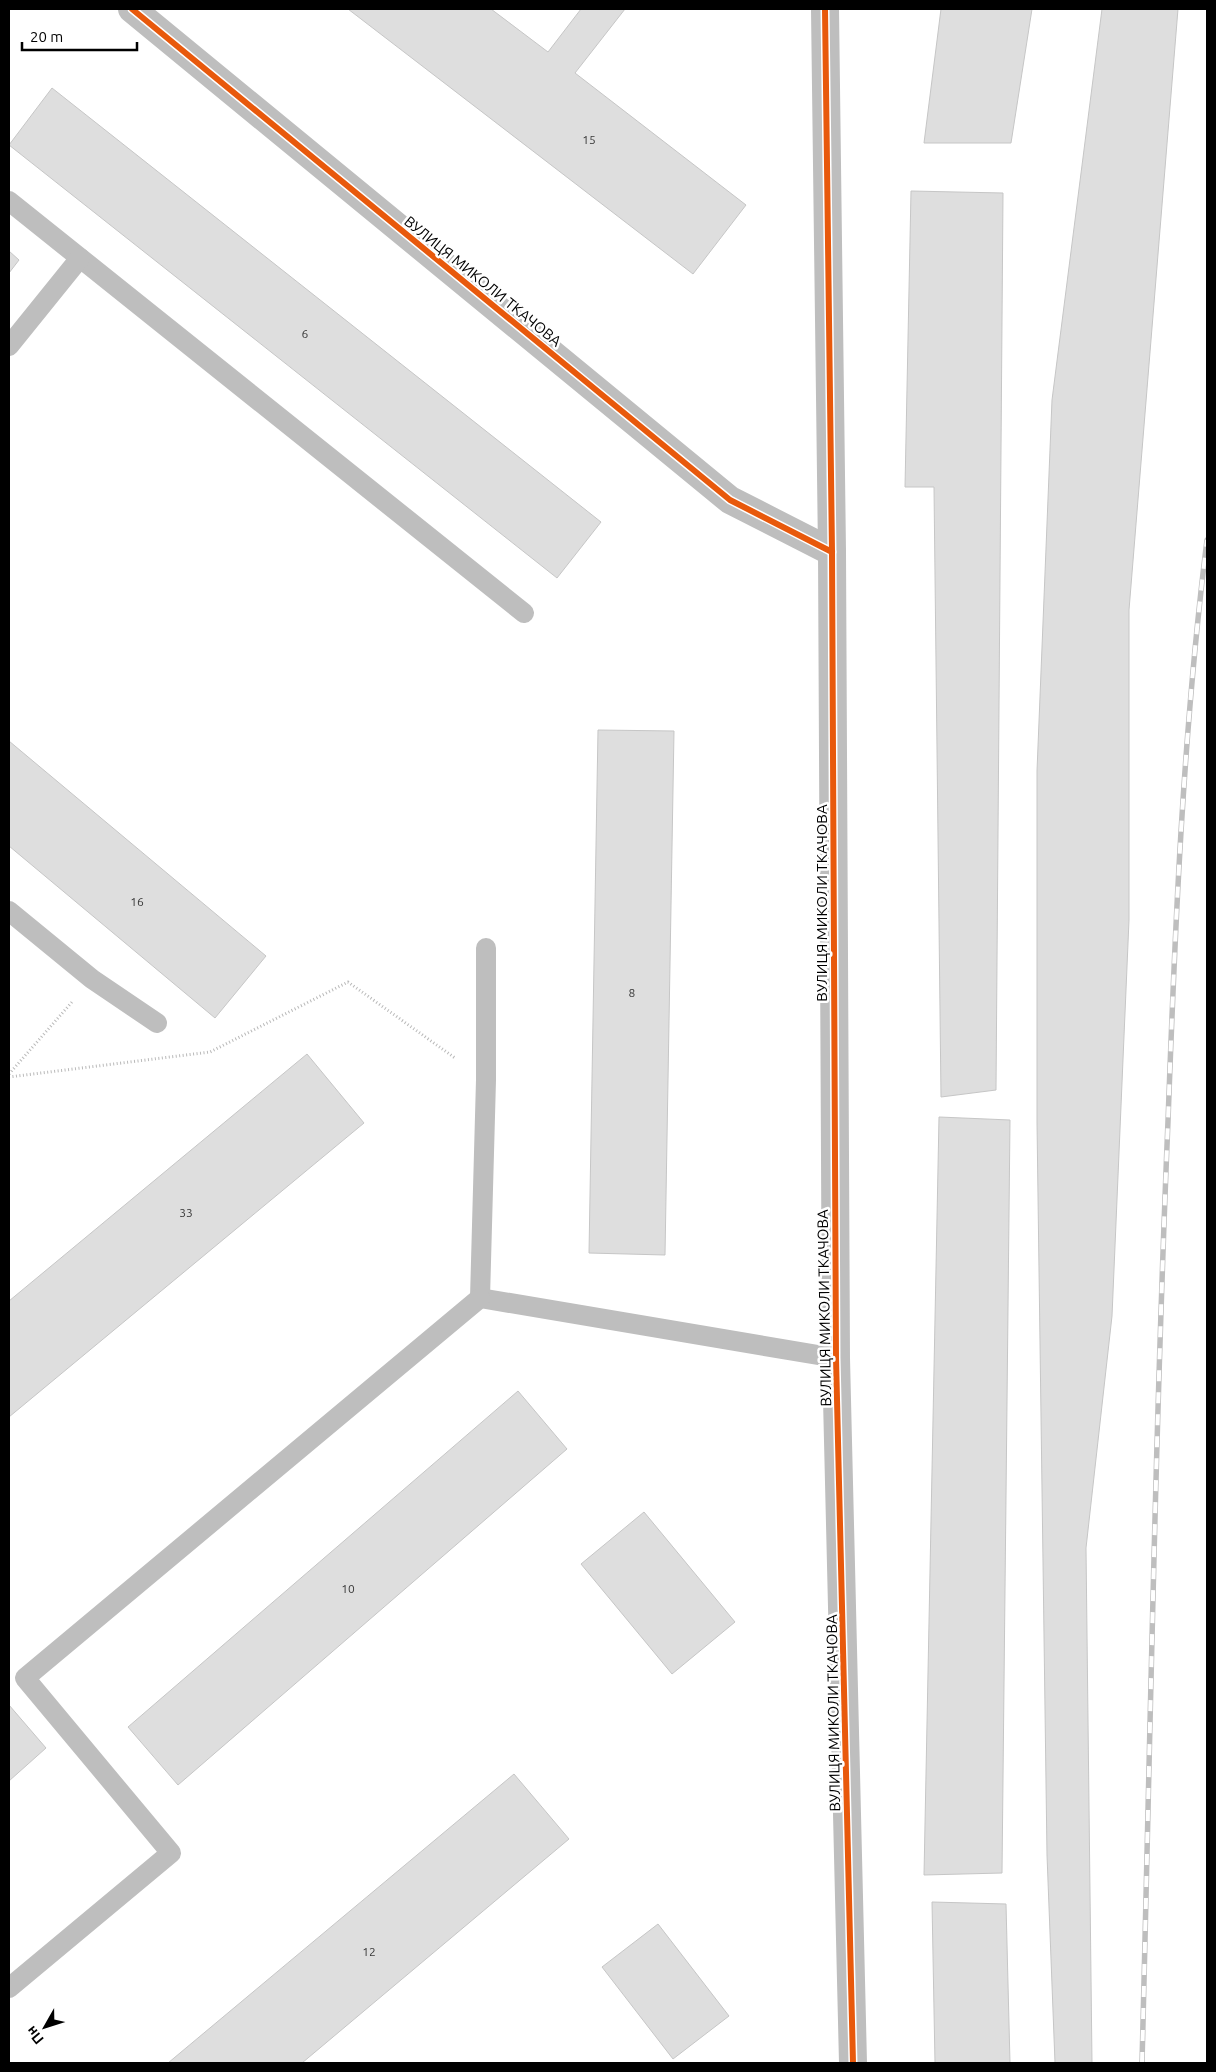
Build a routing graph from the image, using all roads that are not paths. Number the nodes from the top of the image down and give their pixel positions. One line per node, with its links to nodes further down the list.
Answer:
1 (825, 9): 6 (street, ВУЛИЦЯ МИКОЛИ ТКАЧОВА)
2 (140, 11): 6 (street, ВУЛИЦЯ МИКОЛИ ТКАЧОВА)
3 (9, 201): 4 (lane)
4 (80, 258): 5 (lane); 7 (lane)
5 (9, 346)
6 (832, 552): 12 (street, ВУЛИЦЯ МИКОЛИ ТКАЧОВА)
7 (524, 613)
8 (9, 910): 10 (lane)
9 (486, 948): 11 (lane)
10 (157, 1023)
11 (480, 1298): 12 (lane); 13 (lane)
12 (836, 1358): 14 (street, ВУЛИЦЯ МИКОЛИ ТКАЧОВА)
13 (9, 1988)
14 (854, 2063)

